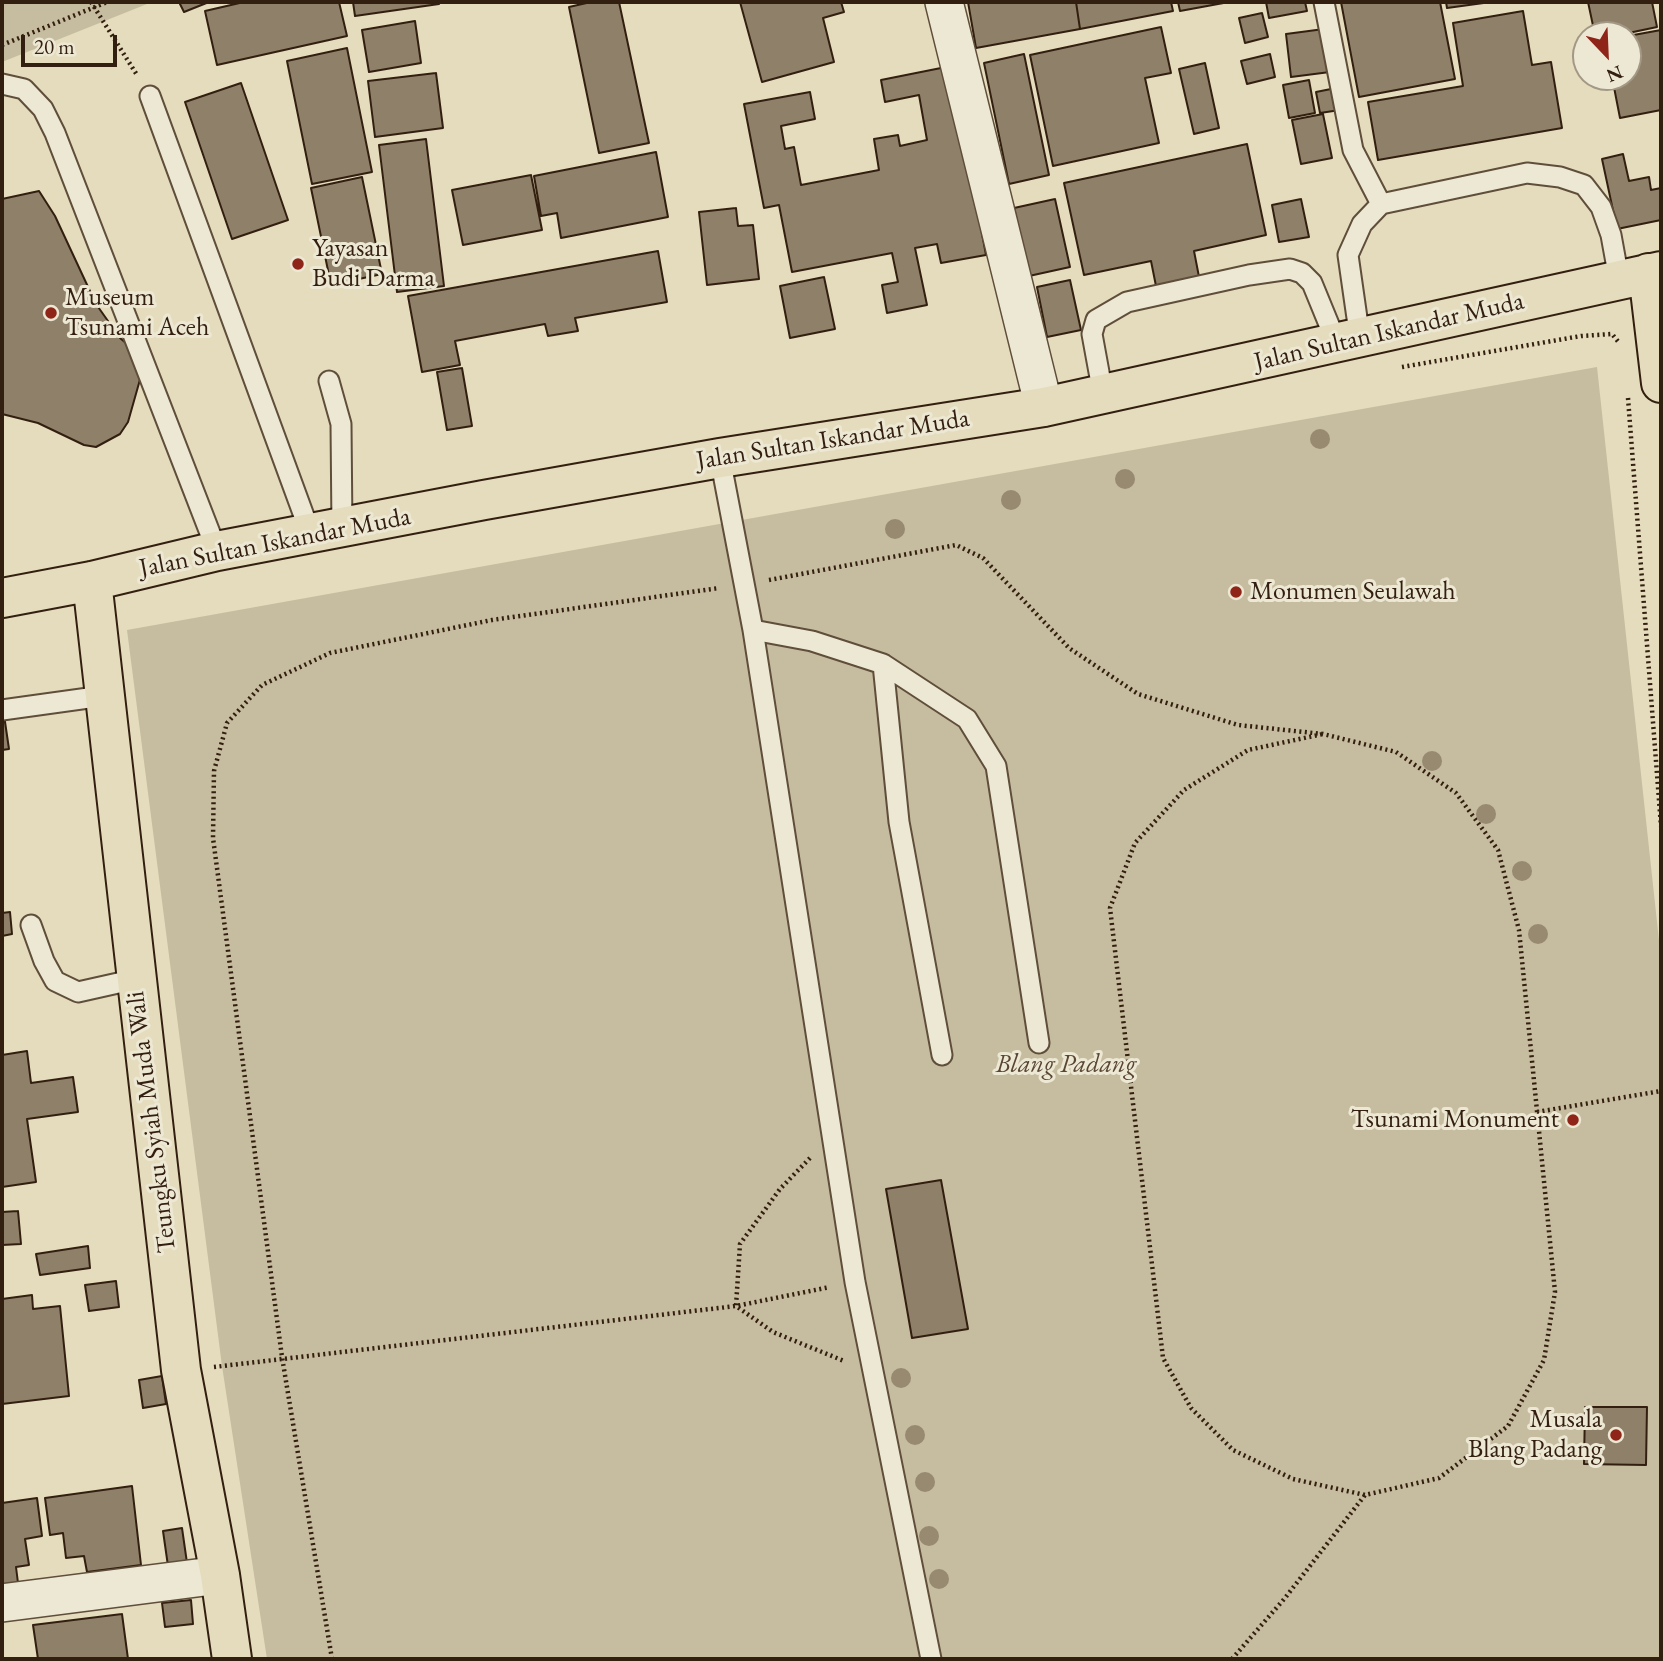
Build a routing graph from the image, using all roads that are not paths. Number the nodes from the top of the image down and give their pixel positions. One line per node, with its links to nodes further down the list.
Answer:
1 (944, 2): 11 (street)
2 (1324, 2): 5 (lane)
3 (2, 84): 14 (lane)
4 (150, 96): 13 (lane)
5 (1381, 204): 6 (lane); 7 (lane)
6 (1649, 287): 7 (highway, Jalan Sultan Iskandar Muda); 8 (highway)
7 (1348, 342): 10 (highway, Jalan Sultan Iskandar Muda); 10 (lane)
8 (1652, 379)
9 (329, 380): 13 (lane)
10 (1103, 394): 11 (highway, Jalan Sultan Iskandar Muda)
11 (1044, 407): 12 (highway, Jalan Sultan Iskandar Muda)
12 (720, 458): 13 (highway, Jalan Sultan Iskandar Muda); 17 (lane)
13 (326, 532): 14 (highway, Jalan Sultan Iskandar Muda)
14 (217, 551): 15 (highway, Jalan Sultan Iskandar Muda)
15 (92, 581): 16 (highway, Jalan Sultan Iskandar Muda); 19 (highway, Teungku Syiah Muda Wali)
16 (2, 598)
17 (753, 630): 18 (lane); 28 (lane)
18 (883, 664): 23 (lane); 24 (lane)
19 (103, 696): 20 (lane); 22 (highway, Teungku Syiah Muda Wali)
20 (2, 710)
21 (31, 925): 22 (lane)
22 (136, 979): 25 (highway, Teungku Syiah Muda Wali)
23 (1039, 1043)
24 (942, 1055)
25 (220, 1575): 26 (street); 27 (highway, Teungku Syiah Muda Wali)
26 (2, 1603)
27 (232, 1659)
28 (931, 1659)

